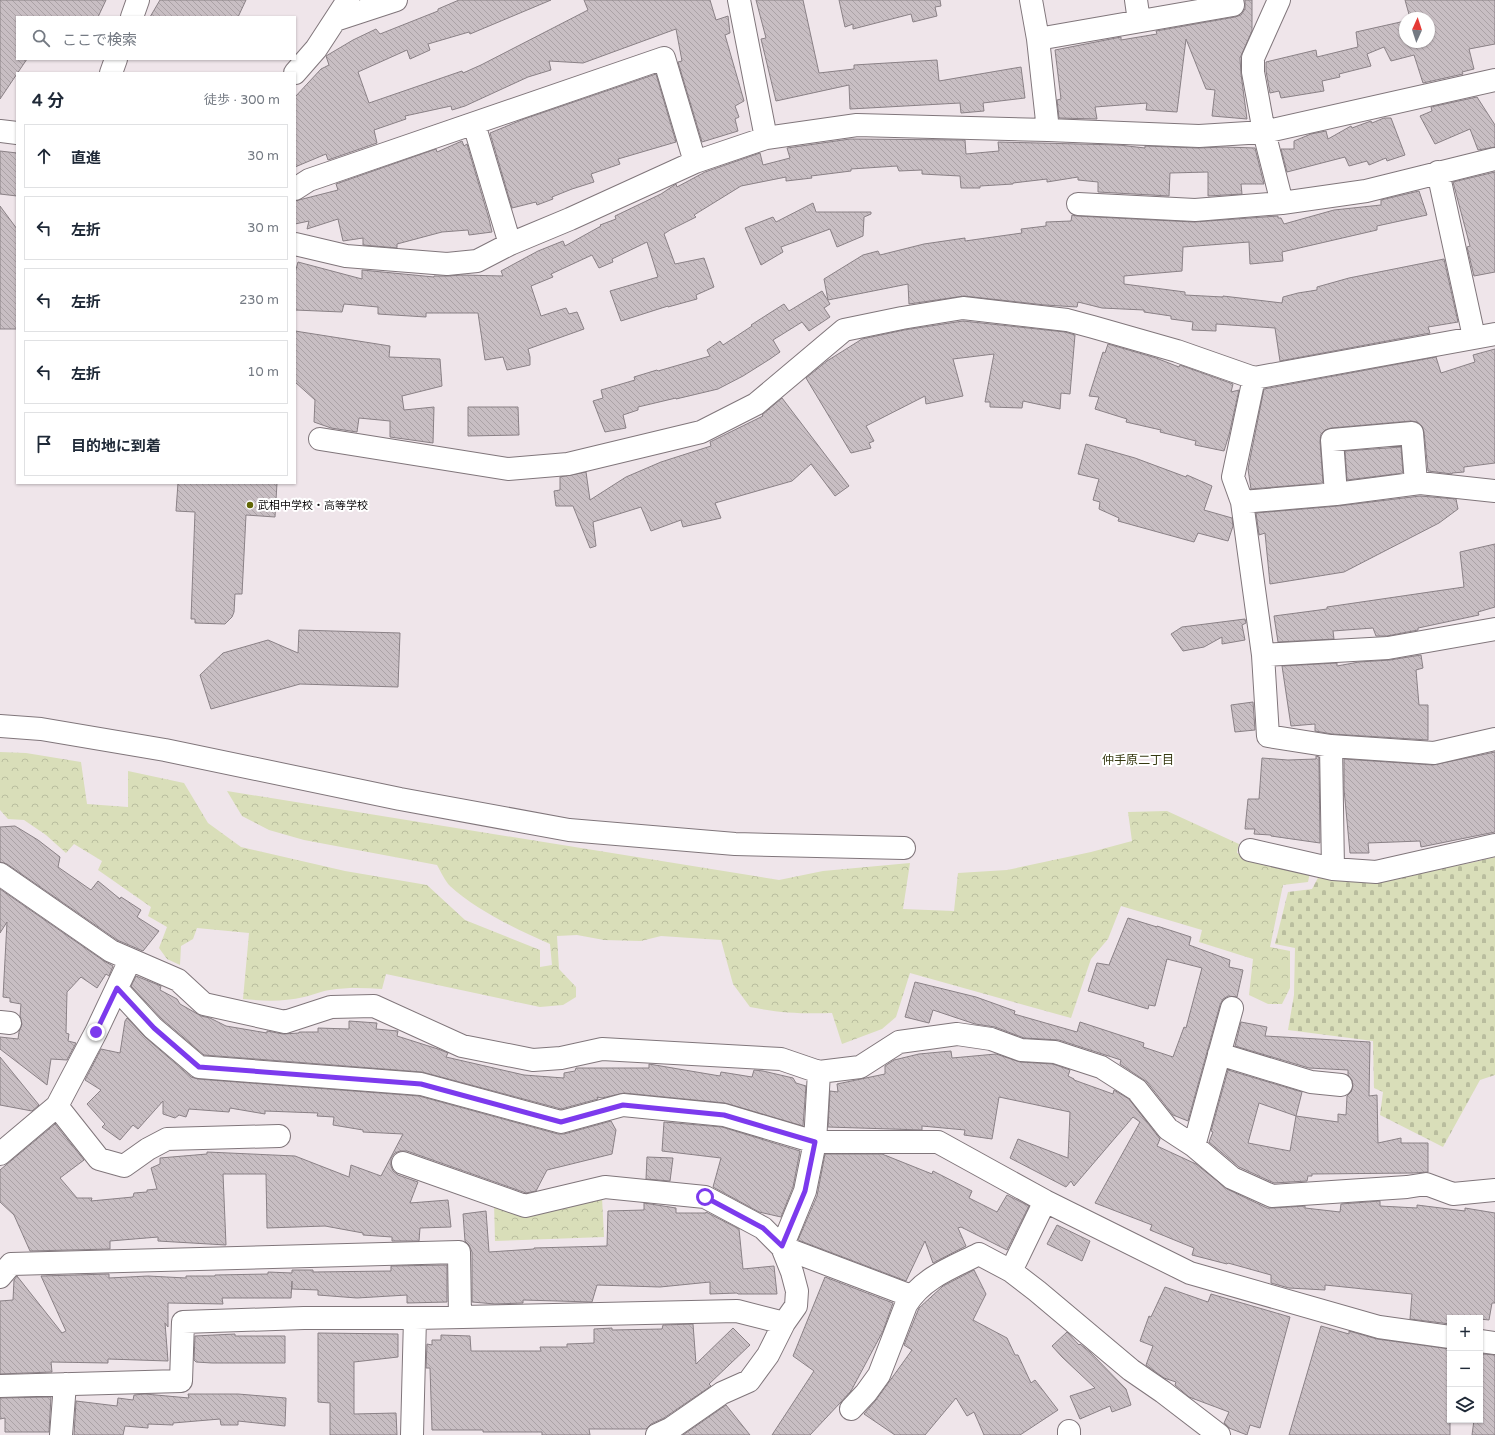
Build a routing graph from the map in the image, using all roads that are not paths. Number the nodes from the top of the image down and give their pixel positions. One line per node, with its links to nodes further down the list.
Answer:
1 (138, 0): 9 (street)
2 (348, 0): 10 (street)
3 (396, 0): 10 (street)
4 (739, 0): 22 (street)
5 (1031, 0): 12 (street)
6 (1136, 0): 11 (street)
7 (1232, 0): 11 (street)
8 (1279, 0): 20 (street)
9 (132, 16)
10 (335, 20): 15 (street)
11 (1139, 21): 12 (street)
12 (1038, 39): 18 (street)
13 (116, 60): 14 (street)
14 (111, 72)
15 (295, 72)
16 (1495, 80): 20 (street)
17 (474, 124): 24 (street); 26 (street); 30 (street)
18 (1048, 130): 20 (street); 22 (street)
19 (0, 131): 21 (street)
20 (1264, 132): 27 (street)
21 (16, 133)
22 (766, 138): 24 (street)
23 (1495, 159): 25 (street)
24 (695, 162): 30 (street)
25 (1438, 172): 27 (street); 31 (street)
26 (296, 188)
27 (1282, 203): 28 (street)
28 (1078, 204)
29 (296, 244): 30 (street)
30 (510, 244)
31 (1485, 336): 32 (street)
32 (1254, 378): 33 (street); 37 (street)
33 (320, 439)
34 (1416, 483): 35 (street); 36 (street); 36 (street)
35 (1495, 491)
36 (1336, 494): 37 (street)
37 (1242, 502): 39 (street)
38 (1495, 629): 39 (street)
39 (1263, 655): 42 (street)
40 (0, 726): 44 (street)
41 (1495, 738): 42 (street)
42 (1332, 746): 46 (street)
43 (1495, 845): 46 (street)
44 (904, 848)
45 (1250, 850): 46 (street)
46 (1333, 869)
47 (0, 874): 48 (street)
48 (130, 960): 49 (street); 52 (street)
49 (117, 988): 54 (street); 56 (street)
50 (1232, 1008): 51 (street)
51 (1219, 1054): 53 (street); 57 (street)
52 (819, 1072): 56 (street); 57 (street)
53 (1341, 1085)
54 (57, 1106): 55 (street); 58 (street)
55 (279, 1136)
56 (815, 1142): 61 (street); 62 (street)
57 (1194, 1146): 60 (street)
58 (0, 1154)
59 (403, 1163): 62 (street)
60 (1495, 1190)
61 (1045, 1201): 63 (street); 69 (street)
62 (782, 1246): 65 (street); 68 (street)
63 (1011, 1271): 65 (street); 78 (street)
64 (0, 1277): 66 (street)
65 (911, 1296): 74 (street)
66 (460, 1317): 67 (street); 68 (street)
67 (415, 1318): 72 (street); 76 (street)
68 (784, 1323): 77 (street)
69 (1447, 1337)
70 (1483, 1341): 71 (street)
71 (1495, 1343)
72 (65, 1384): 73 (street); 75 (street)
73 (0, 1386)
74 (851, 1409)
75 (62, 1435)
76 (412, 1435)
77 (657, 1435)
78 (1218, 1435)

